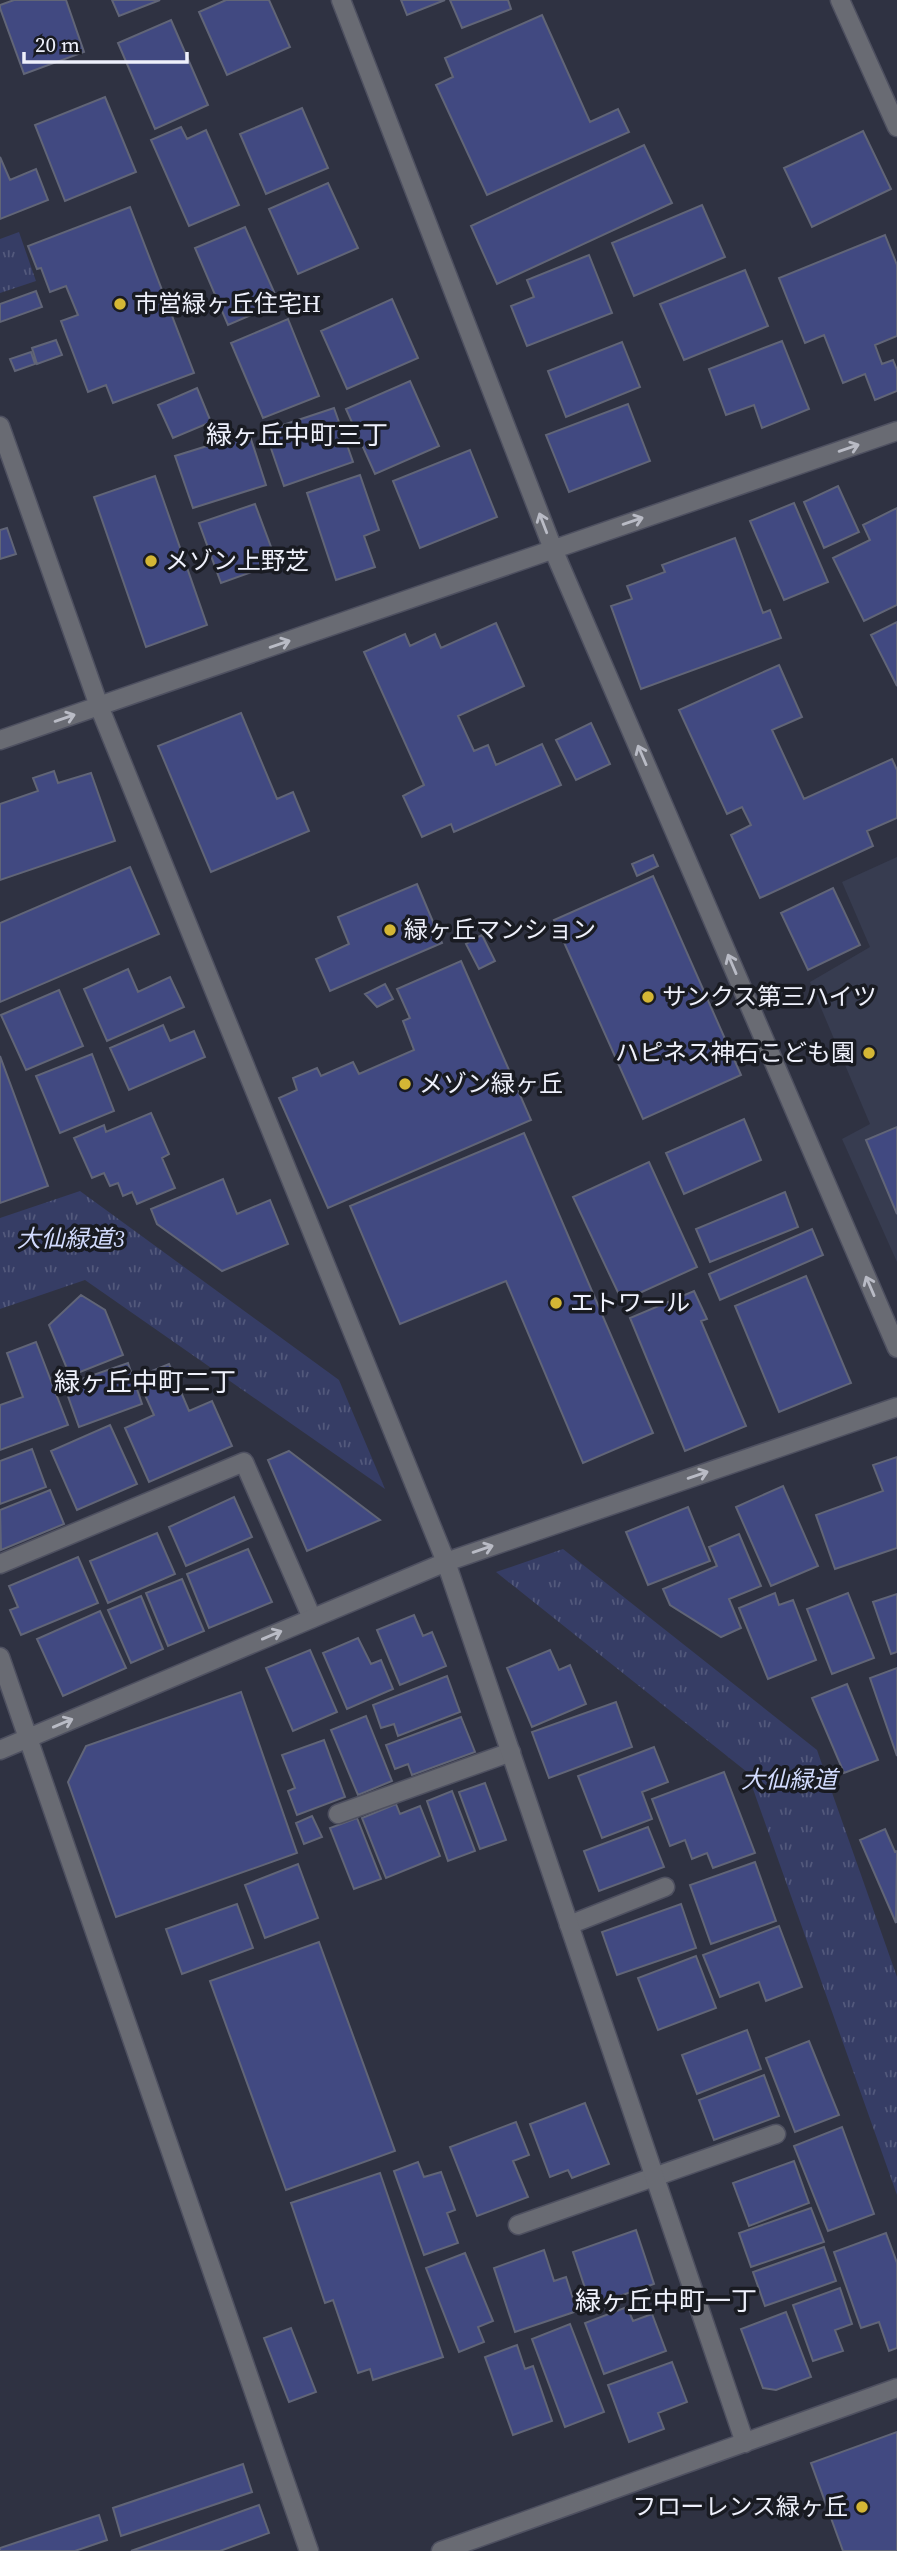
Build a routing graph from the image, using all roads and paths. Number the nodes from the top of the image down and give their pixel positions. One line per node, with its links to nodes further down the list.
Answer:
1 (341, 0): 6 (street, one-way to 1)
2 (839, 0): 3 (street)
3 (897, 127)
4 (0, 426): 7 (street)
5 (897, 431): 6 (street, one-way to 5)
6 (553, 549): 7 (street, one-way to 6); 9 (street, one-way to 6)
7 (99, 706): 8 (street, one-way to 7); 11 (street)
8 (0, 740)
9 (897, 1348)
10 (897, 1407): 11 (street, one-way to 10)
11 (446, 1562): 13 (street); 17 (street)
12 (0, 1564): 13 (street)
13 (312, 1618): 15 (street, one-way to 13)
14 (0, 1657): 15 (street)
15 (28, 1738): 16 (street); 26 (street)
16 (0, 1750)
17 (511, 1752): 18 (street); 20 (street)
18 (338, 1814)
19 (665, 1887): 20 (street)
20 (569, 1925): 22 (street)
21 (776, 2134): 22 (street)
22 (655, 2178): 23 (street); 25 (street)
23 (518, 2225)
24 (897, 2388): 25 (street)
25 (745, 2443): 27 (street)
26 (309, 2551)
27 (441, 2551)

